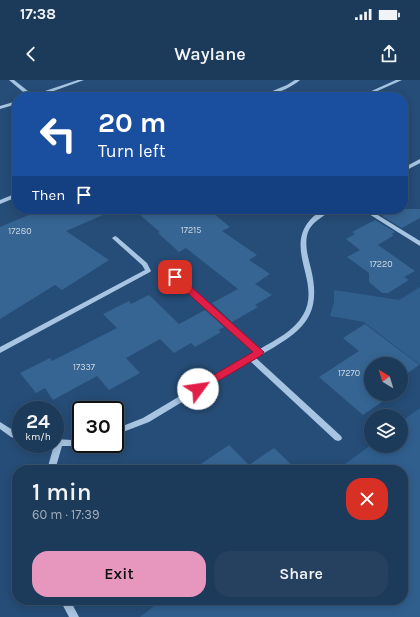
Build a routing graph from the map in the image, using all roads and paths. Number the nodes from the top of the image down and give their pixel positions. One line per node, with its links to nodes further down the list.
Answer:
1 (11, 80): 5 (street)
2 (82, 80): 6 (street)
3 (298, 80): 7 (street)
4 (400, 80): 8 (street)
5 (26, 92)
6 (47, 92)
7 (273, 92)
8 (372, 92)
9 (12, 104): 10 (street)
10 (0, 108)
11 (420, 161): 12 (street)
12 (408, 167)
13 (12, 197): 14 (street)
14 (0, 202)
15 (319, 214): 21 (street)
16 (372, 214): 18 (street)
17 (115, 238): 20 (street)
18 (420, 244)
19 (175, 277): 21 (street)
20 (0, 350)
21 (259, 352): 22 (street)
22 (250, 357): 24 (street); 26 (street)
23 (0, 425): 25 (street)
24 (124, 429)
25 (12, 434)
26 (338, 438)
27 (55, 453): 28 (street)
28 (52, 465)
29 (68, 605): 30 (street)
30 (74, 617)

